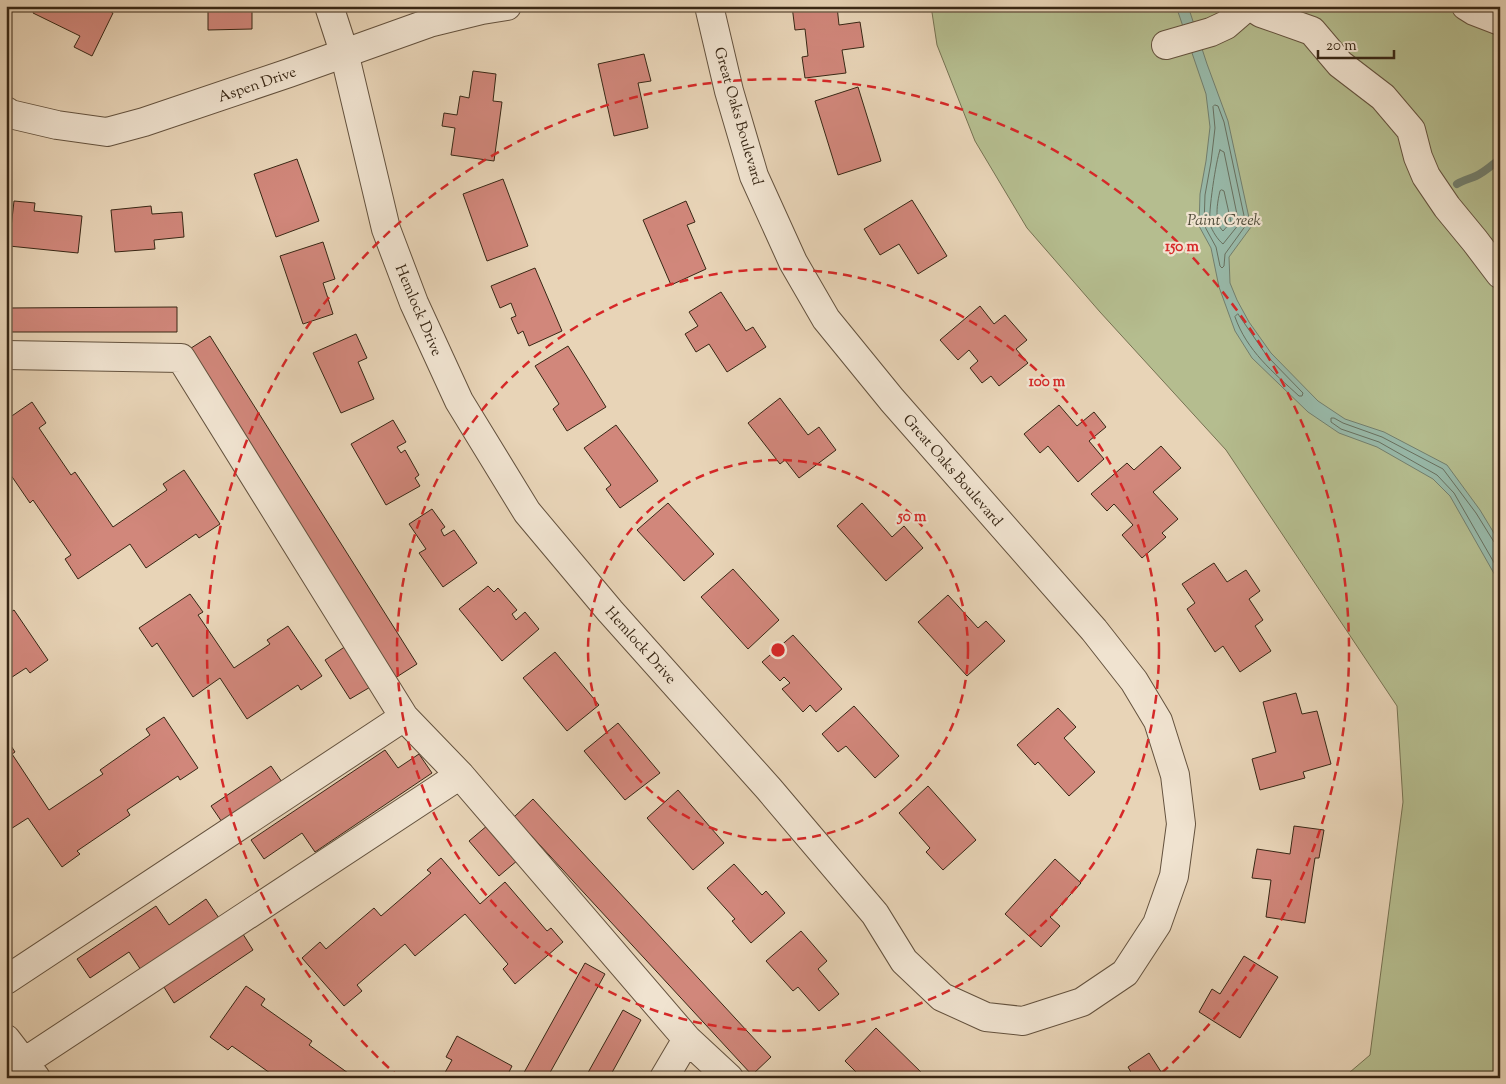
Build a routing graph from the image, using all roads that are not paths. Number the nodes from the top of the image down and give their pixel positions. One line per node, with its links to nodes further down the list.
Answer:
1 (329, 6): 8 (street, Hemlock Drive)
2 (507, 6): 8 (street, Aspen Drive)
3 (710, 6): 14 (street, Great Oaks Boulevard)
4 (1249, 6): 7 (street); 10 (street)
5 (1466, 6): 6 (street)
6 (1500, 22)
7 (1166, 45)
8 (344, 52): 9 (street, Aspen Drive); 14 (street, Hemlock Drive)
9 (6, 111)
10 (1500, 274)
11 (6, 355): 12 (street)
12 (404, 717): 13 (street); 15 (street)
13 (460, 775): 16 (street); 18 (street)
14 (1157, 924)
15 (6, 980)
16 (687, 1039): 19 (street); 20 (street)
17 (6, 1040): 18 (street)
18 (22, 1071)
19 (664, 1078)
20 (729, 1078)

